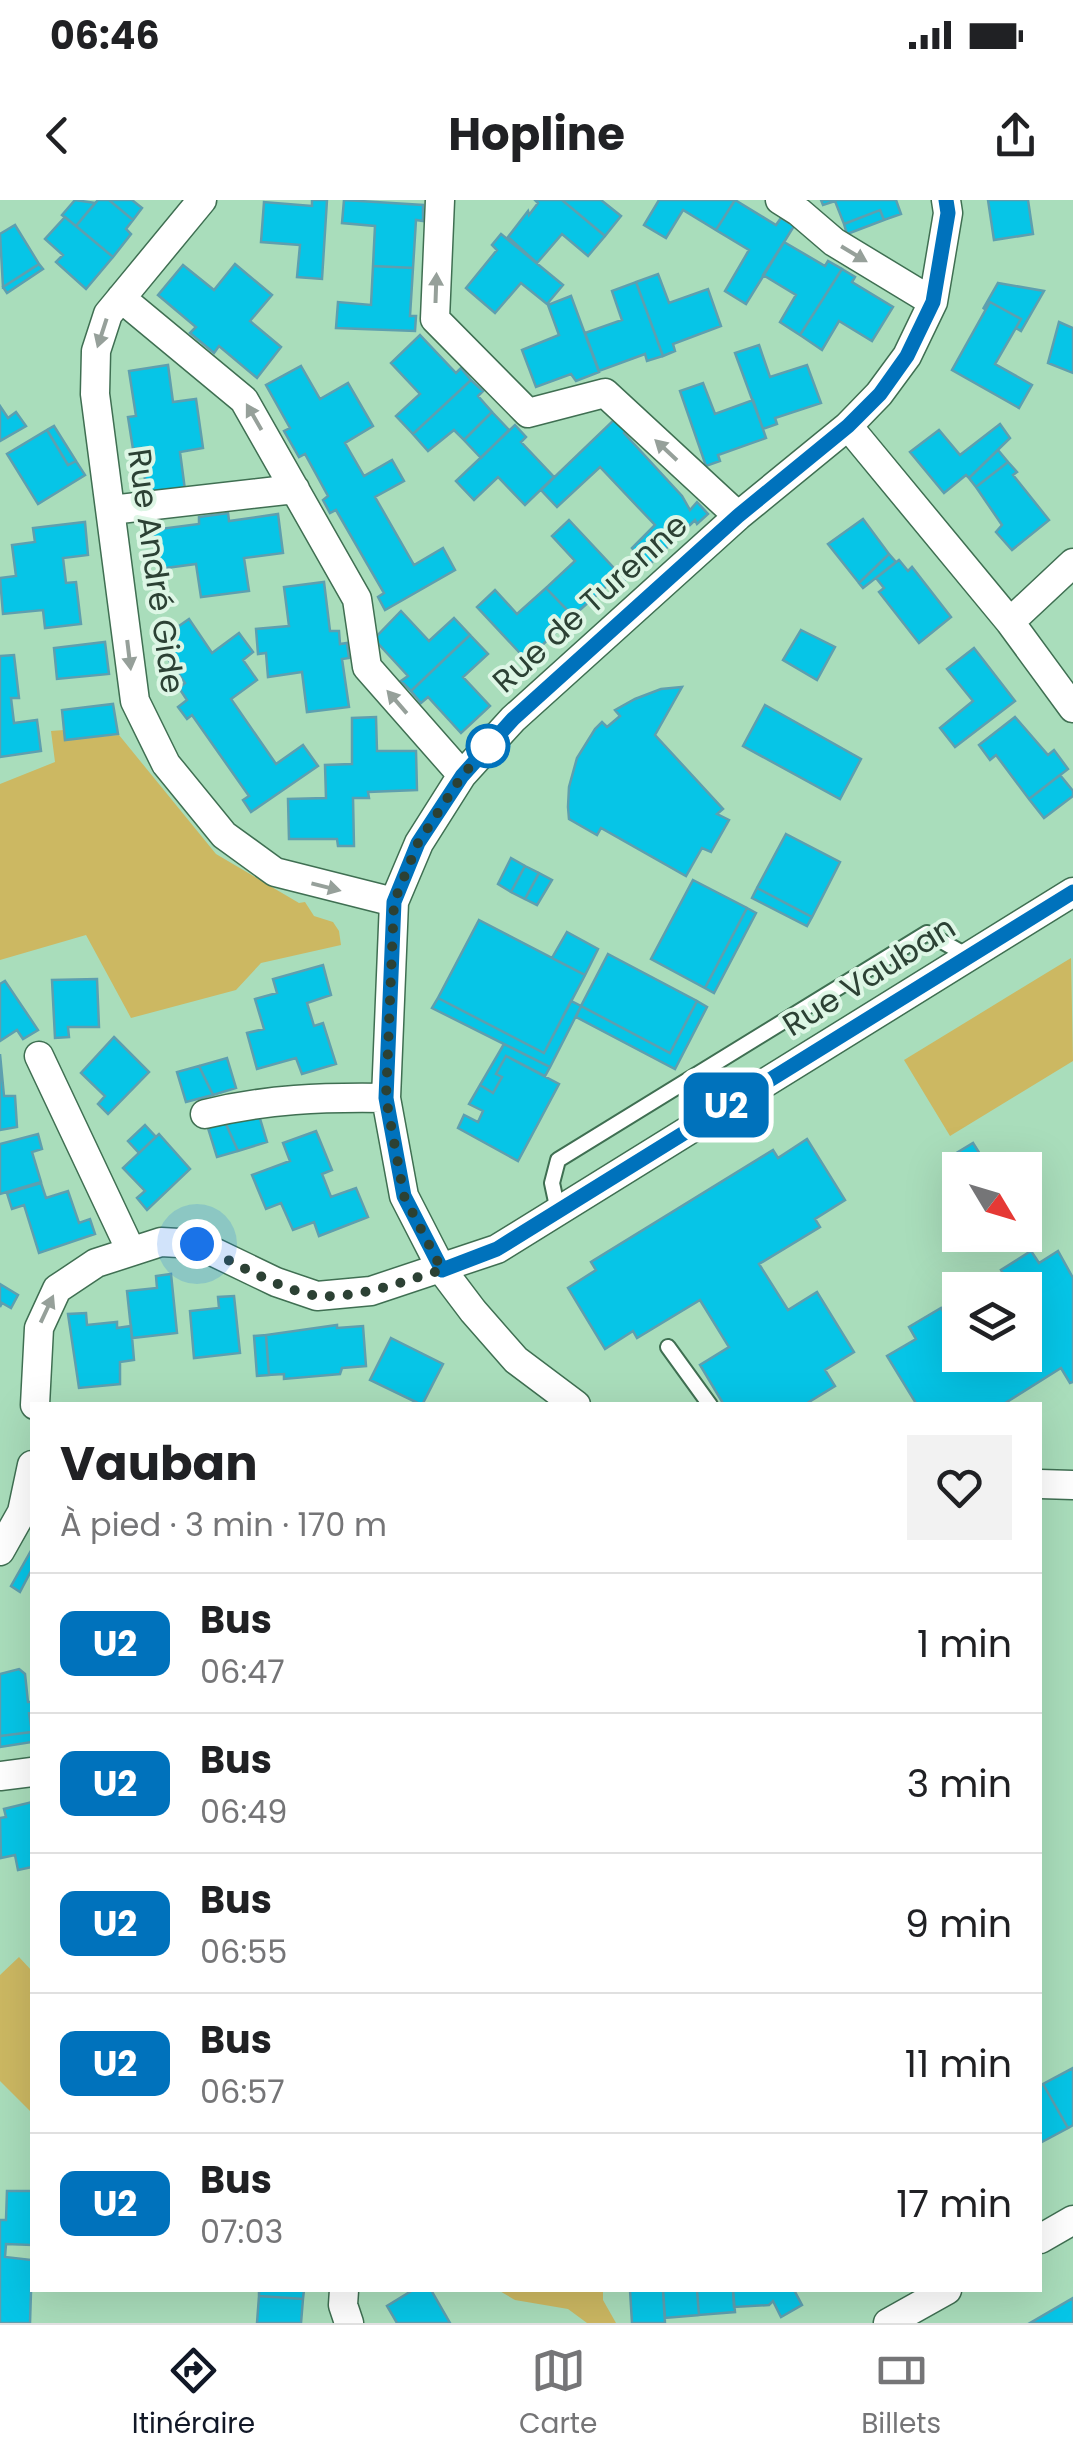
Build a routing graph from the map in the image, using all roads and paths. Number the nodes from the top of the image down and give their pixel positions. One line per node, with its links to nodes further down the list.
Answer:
1 (440, 200): 10 (street, one-way to 1)
2 (780, 200): 6 (street, one-way to 6)
3 (946, 200): 6 (street, Rue de Turenne)
4 (189, 204): 5 (street, Rue André Gide)
5 (122, 298): 8 (street, one-way to 5); 9 (street, Rue André Gide, one-way to 9)
6 (933, 302): 7 (street, Rue de Turenne)
7 (848, 426): 10 (street, Rue de Turenne); 12 (street)
8 (295, 488): 9 (street); 14 (street, one-way to 8)
9 (112, 510): 16 (street, Rue André Gide, one-way to 16)
10 (738, 516): 14 (street, Rue de Turenne)
11 (1073, 563): 12 (street)
12 (1010, 622): 13 (street)
13 (1073, 708)
14 (462, 776): 16 (street, Rue de Turenne)
15 (1073, 892): 17 (street, Rue Vauban)
16 (394, 902): 19 (street, Rue de Turenne)
17 (968, 956): 21 (street, Rue Vauban); 21 (lane)
18 (39, 1056): 22 (street)
19 (386, 1098): 20 (street); 23 (street, Rue de Turenne)
20 (205, 1114)
21 (558, 1211): 23 (street, Rue Vauban)
22 (131, 1252): 23 (street, Rue Vauban); 25 (street, Rue Vauban, one-way to 22)
23 (442, 1270): 26 (street, Rue de Turenne)
24 (668, 1347): 27 (lane)
25 (35, 1402)
26 (572, 1402)
27 (708, 1402)
28 (30, 1474): 31 (street)
29 (1042, 1484): 30 (street)
30 (1073, 1485)
31 (0, 1550)
32 (30, 1772): 33 (street)
33 (0, 1776)
34 (344, 2292): 36 (street)
35 (943, 2292): 37 (street)
36 (348, 2323)
37 (888, 2323)

